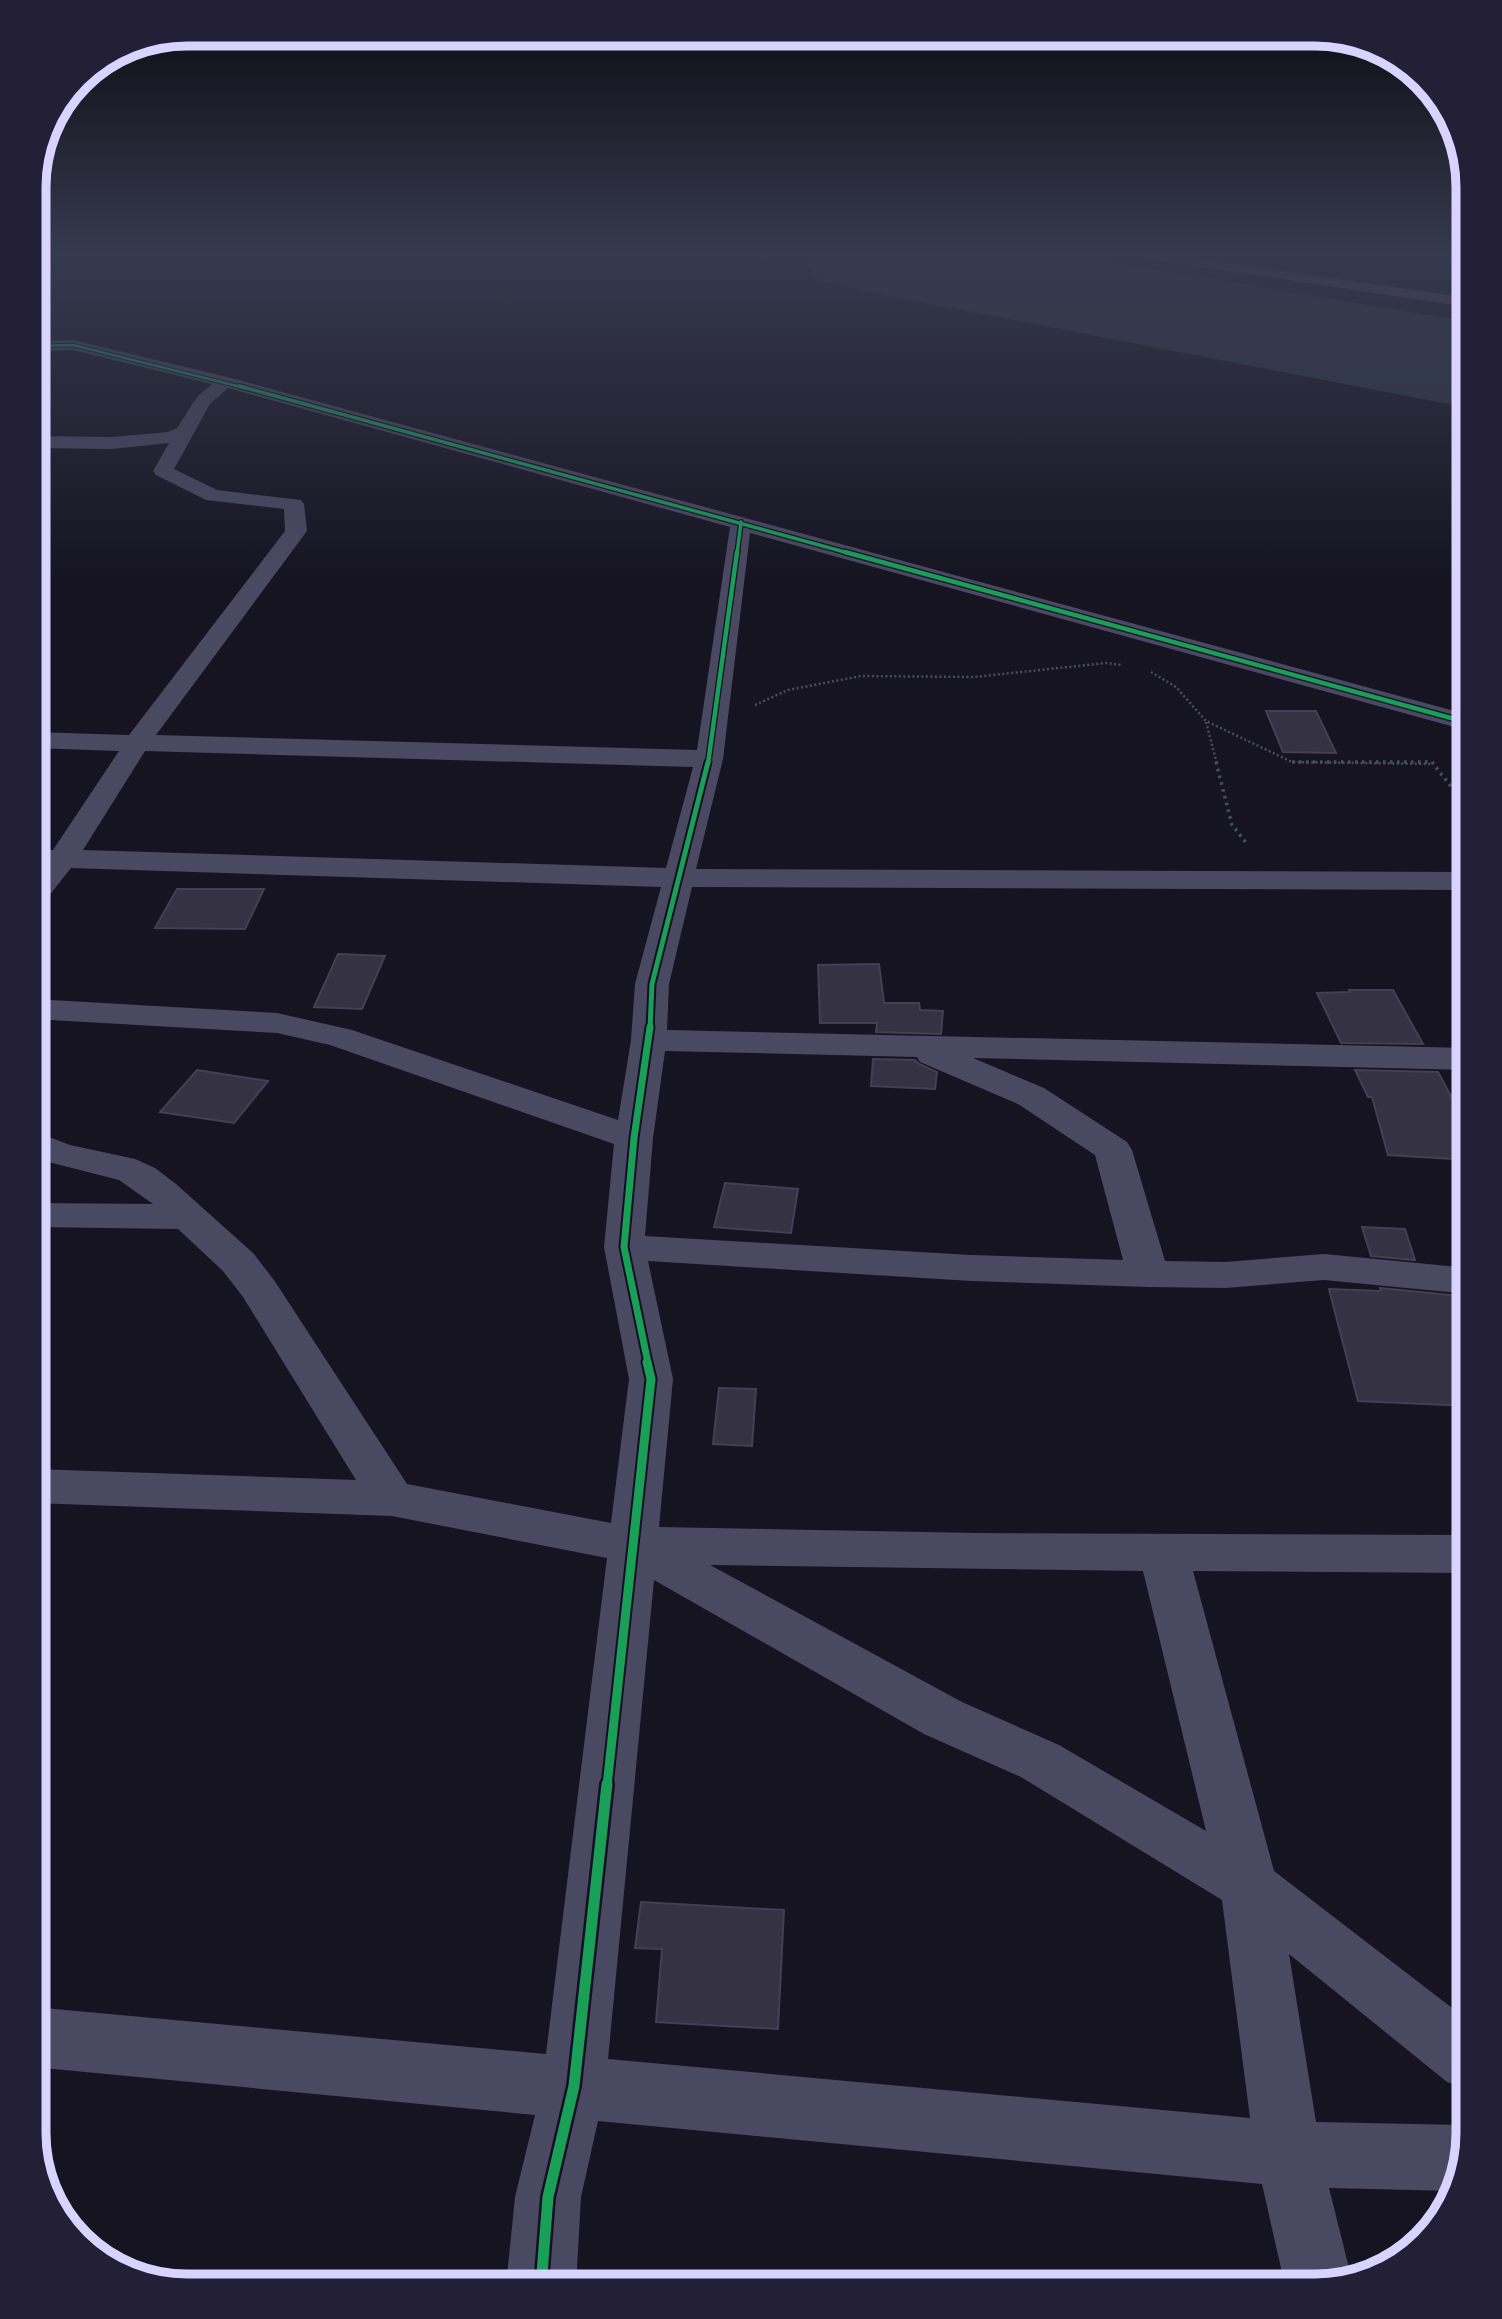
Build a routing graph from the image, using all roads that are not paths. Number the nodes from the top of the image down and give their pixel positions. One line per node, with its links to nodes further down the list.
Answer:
1 (148, 363): 2 (street)
2 (225, 382): 3 (street); 5 (street)
3 (203, 401): 4 (street); 8 (street)
4 (46, 442)
5 (741, 522): 6 (street); 9 (street)
6 (1456, 719)
7 (46, 740): 8 (street)
8 (137, 743): 9 (street); 10 (street)
9 (709, 759): 11 (street)
10 (48, 858): 11 (street)
11 (680, 878): 12 (street); 14 (street)
12 (1456, 881)
13 (46, 1010): 17 (street)
14 (649, 1040): 15 (street); 17 (street)
15 (916, 1046): 16 (street); 22 (street)
16 (1456, 1059)
17 (634, 1139): 21 (street)
18 (46, 1148): 20 (street)
19 (46, 1214): 20 (street)
20 (188, 1217): 25 (street)
21 (624, 1247): 22 (street); 26 (street)
22 (1148, 1274): 23 (street)
23 (1456, 1280)
24 (46, 1486): 25 (street)
25 (392, 1499): 26 (street)
26 (634, 1545): 27 (street); 29 (street); 32 (street)
27 (1163, 1552): 28 (street); 29 (street)
28 (1456, 1554)
29 (1249, 1886): 31 (street); 33 (street)
30 (46, 2038): 32 (street)
31 (1456, 2050)
32 (574, 2086): 33 (street); 35 (street)
33 (1288, 2154): 34 (street); 36 (street)
34 (1454, 2158)
35 (542, 2273)
36 (1316, 2274)

